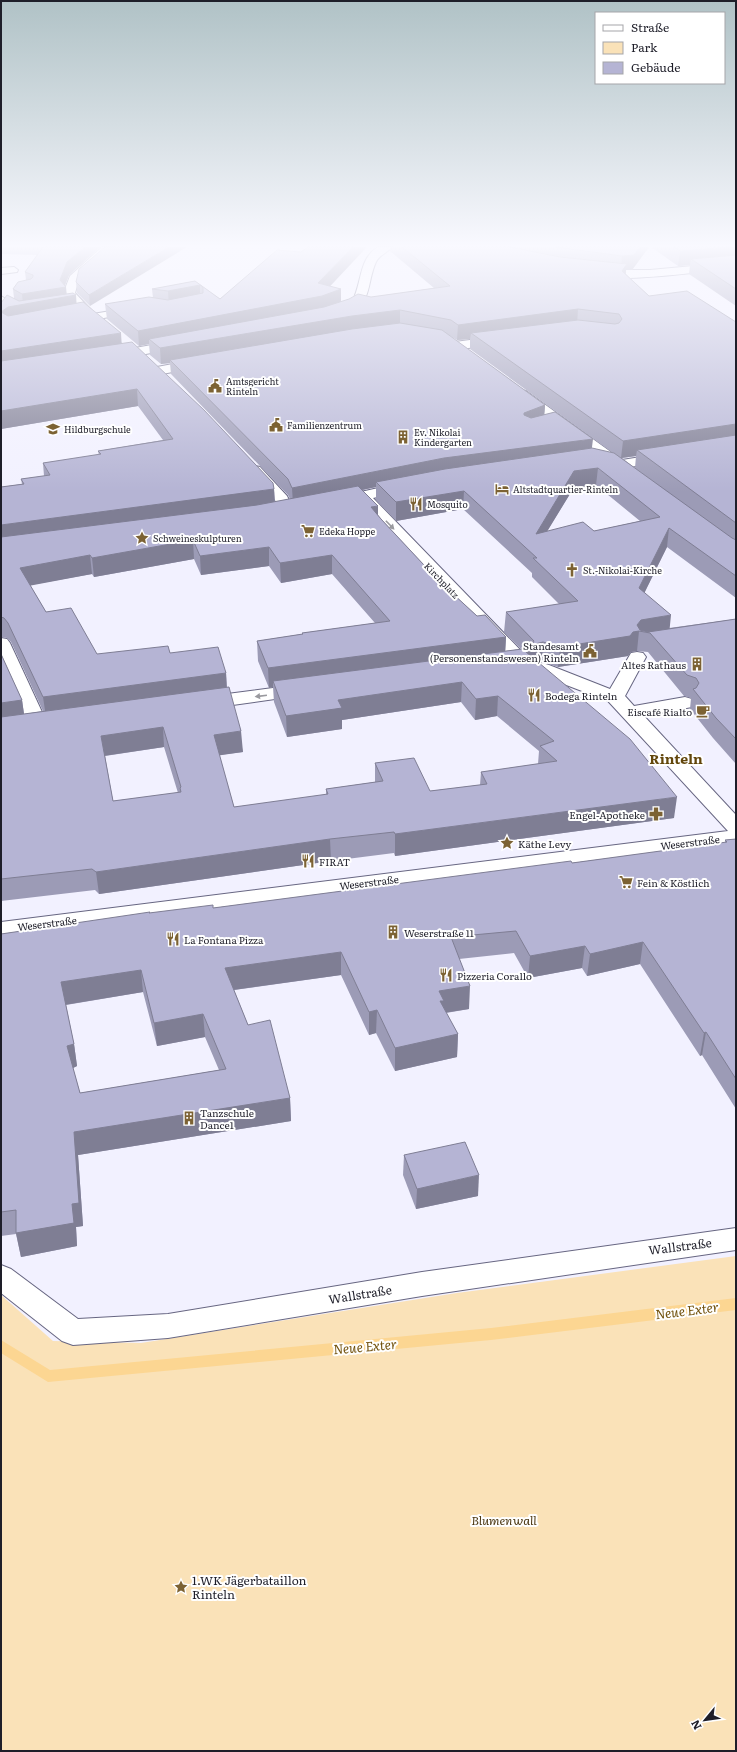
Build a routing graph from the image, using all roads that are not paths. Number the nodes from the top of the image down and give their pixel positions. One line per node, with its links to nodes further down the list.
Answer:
1 (508, 339): 5 (street)
2 (195, 342): 3 (street)
3 (131, 348): 4 (street); 7 (street)
4 (99, 358)
5 (472, 358)
6 (211, 361): 7 (street)
7 (157, 371): 8 (street)
8 (168, 381)
9 (509, 385): 10 (street)
10 (560, 422): 11 (lane); 15 (street)
11 (543, 424)
12 (679, 455): 15 (street)
13 (244, 459): 20 (street)
14 (582, 461): 15 (street)
15 (618, 465): 16 (street)
16 (636, 478)
17 (420, 484): 18 (street)
18 (362, 497): 19 (street); 23 (street, Kirchplatz, one-way to 23)
19 (324, 504)
20 (287, 511)
21 (1, 644): 30 (street)
22 (637, 657): 26 (street)
23 (499, 665)
24 (542, 669): 26 (street)
25 (317, 689): 28 (street, one-way to 28)
26 (615, 697): 29 (street)
27 (685, 703): 29 (street)
28 (183, 706)
29 (630, 713): 31 (street)
30 (16, 728)
31 (736, 827)
32 (736, 836): 33 (street, Weserstraße)
33 (1, 929)
34 (736, 1239): 35 (street, Wallstraße)
35 (1, 1277)

